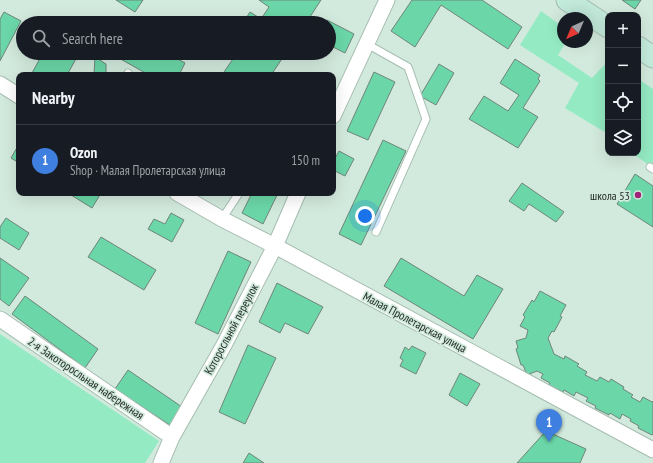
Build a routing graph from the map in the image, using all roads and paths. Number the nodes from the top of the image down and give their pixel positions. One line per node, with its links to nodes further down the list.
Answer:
1 (388, 0): 4 (street)
2 (567, 0): 3 (main road)
3 (605, 25)
4 (367, 44): 9 (street); 14 (lane)
5 (640, 48): 6 (main road)
6 (653, 57)
7 (0, 84): 8 (street)
8 (16, 94)
9 (336, 110)
10 (182, 196): 13 (street, Малая Пролетарская улица)
11 (237, 196): 13 (lane)
12 (297, 196): 15 (street, Которосльной переулок)
13 (222, 219): 15 (street, Малая Пролетарская улица)
14 (376, 232)
15 (275, 246): 17 (street, Которосльной переулок); 18 (street, Малая Пролетарская улица)
16 (0, 319): 17 (street, 2-я Закоторосльная набережная)
17 (172, 437): 19 (street, Которосльной переулок)
18 (653, 450)
19 (160, 463)

